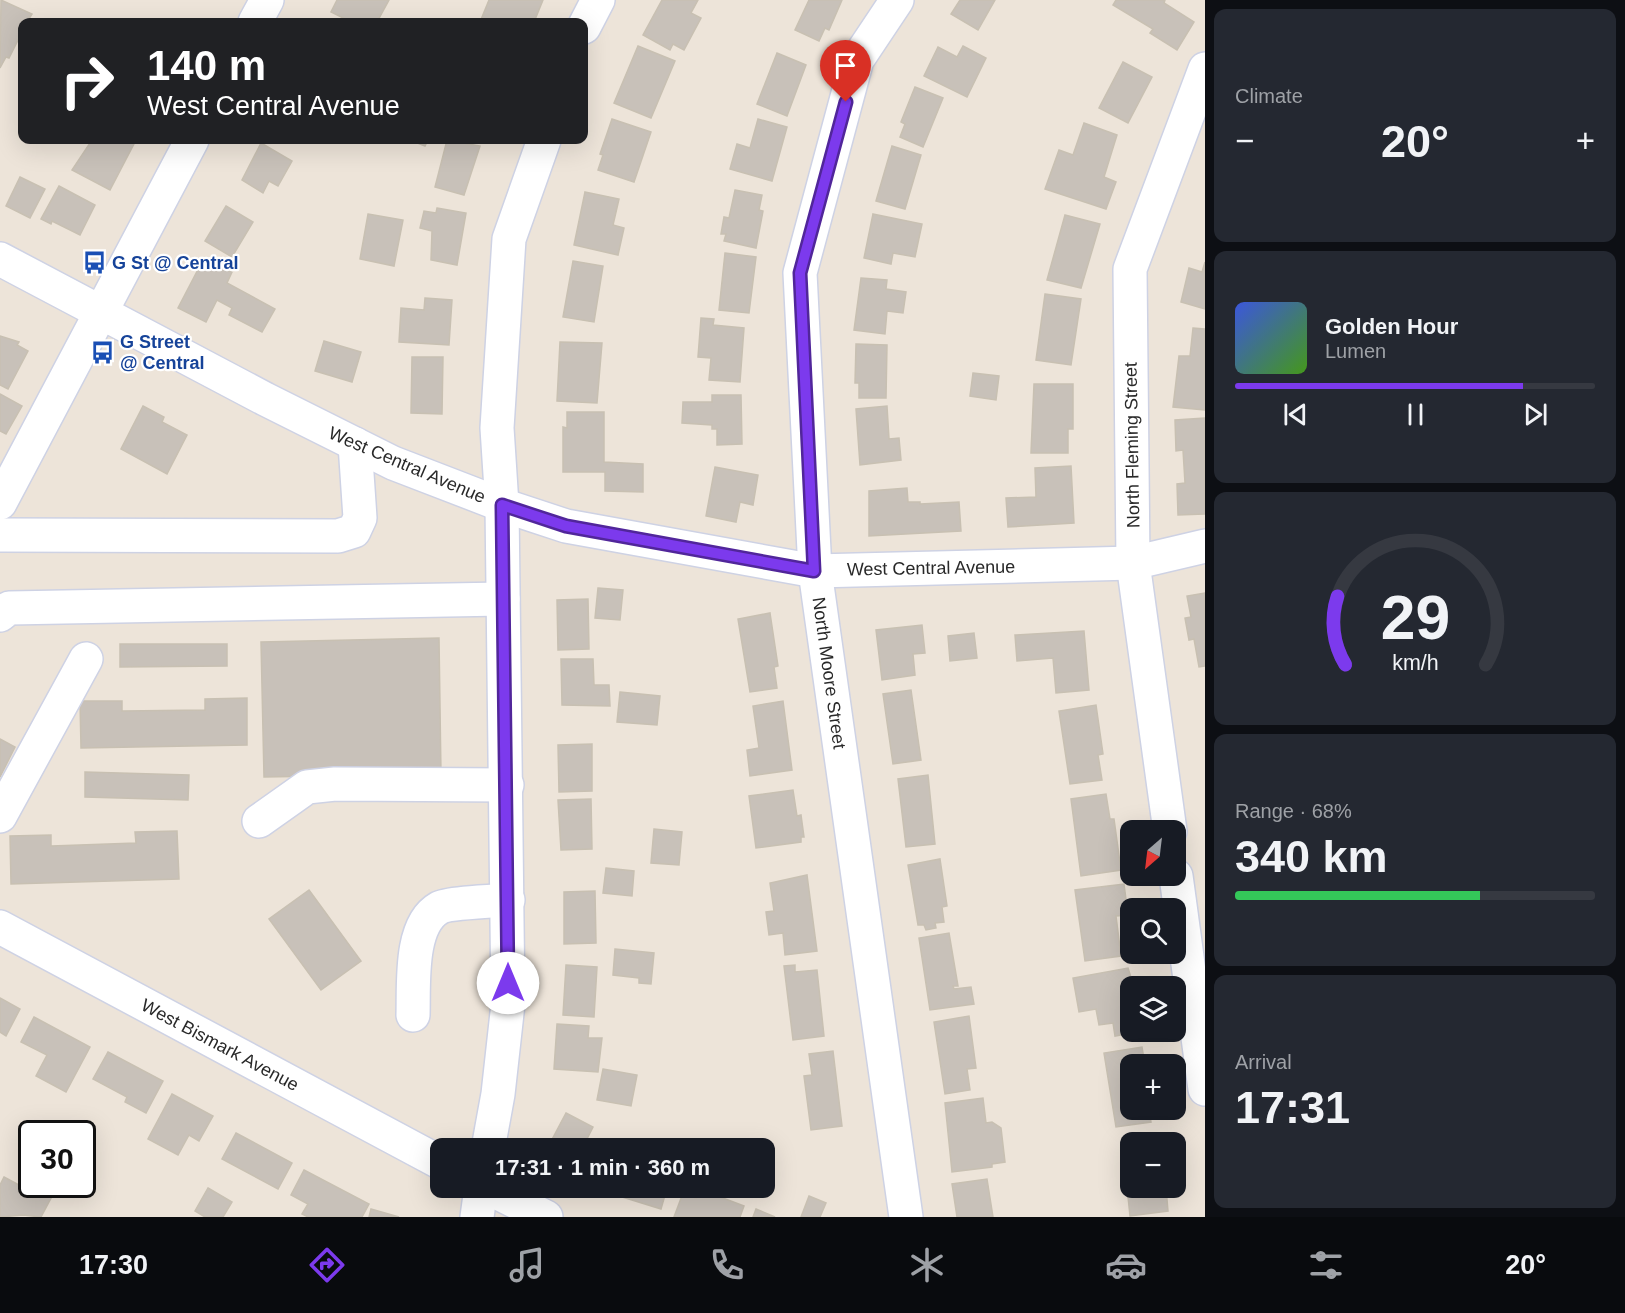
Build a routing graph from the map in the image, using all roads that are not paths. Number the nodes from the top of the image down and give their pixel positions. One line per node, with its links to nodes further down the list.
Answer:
1 (267, 0): 4 (street)
2 (598, 0): 5 (street)
3 (897, 0): 17 (street, North Moore Street)
4 (257, 18)
5 (588, 19)
6 (1205, 69): 16 (street, North Fleming Street)
7 (190, 144): 10 (street)
8 (543, 144): 13 (street)
9 (0, 259): 10 (street, West Central Avenue)
10 (100, 312): 11 (street, West Central Avenue); 12 (street)
11 (355, 444): 13 (street, West Central Avenue); 14 (street)
12 (0, 504)
13 (502, 505): 17 (street, West Central Avenue); 18 (street)
14 (0, 536)
15 (1205, 546): 16 (street, West Central Avenue)
16 (1133, 563): 17 (street, West Central Avenue); 23 (street, North Fleming Street)
17 (814, 571): 36 (street, North Moore Street)
18 (503, 599): 19 (street); 21 (street)
19 (0, 615)
20 (87, 659): 22 (street)
21 (507, 785): 24 (street); 26 (street)
22 (0, 816)
23 (1168, 820)
24 (259, 821)
25 (1177, 886): 29 (street)
26 (508, 900): 28 (street); 30 (street)
27 (0, 927): 31 (street, West Bismark Avenue)
28 (413, 1016)
29 (1205, 1089)
30 (490, 1138)
31 (430, 1157)
32 (480, 1198): 34 (street)
33 (508, 1198): 35 (street)
34 (477, 1217)
35 (546, 1217)
36 (906, 1217)

